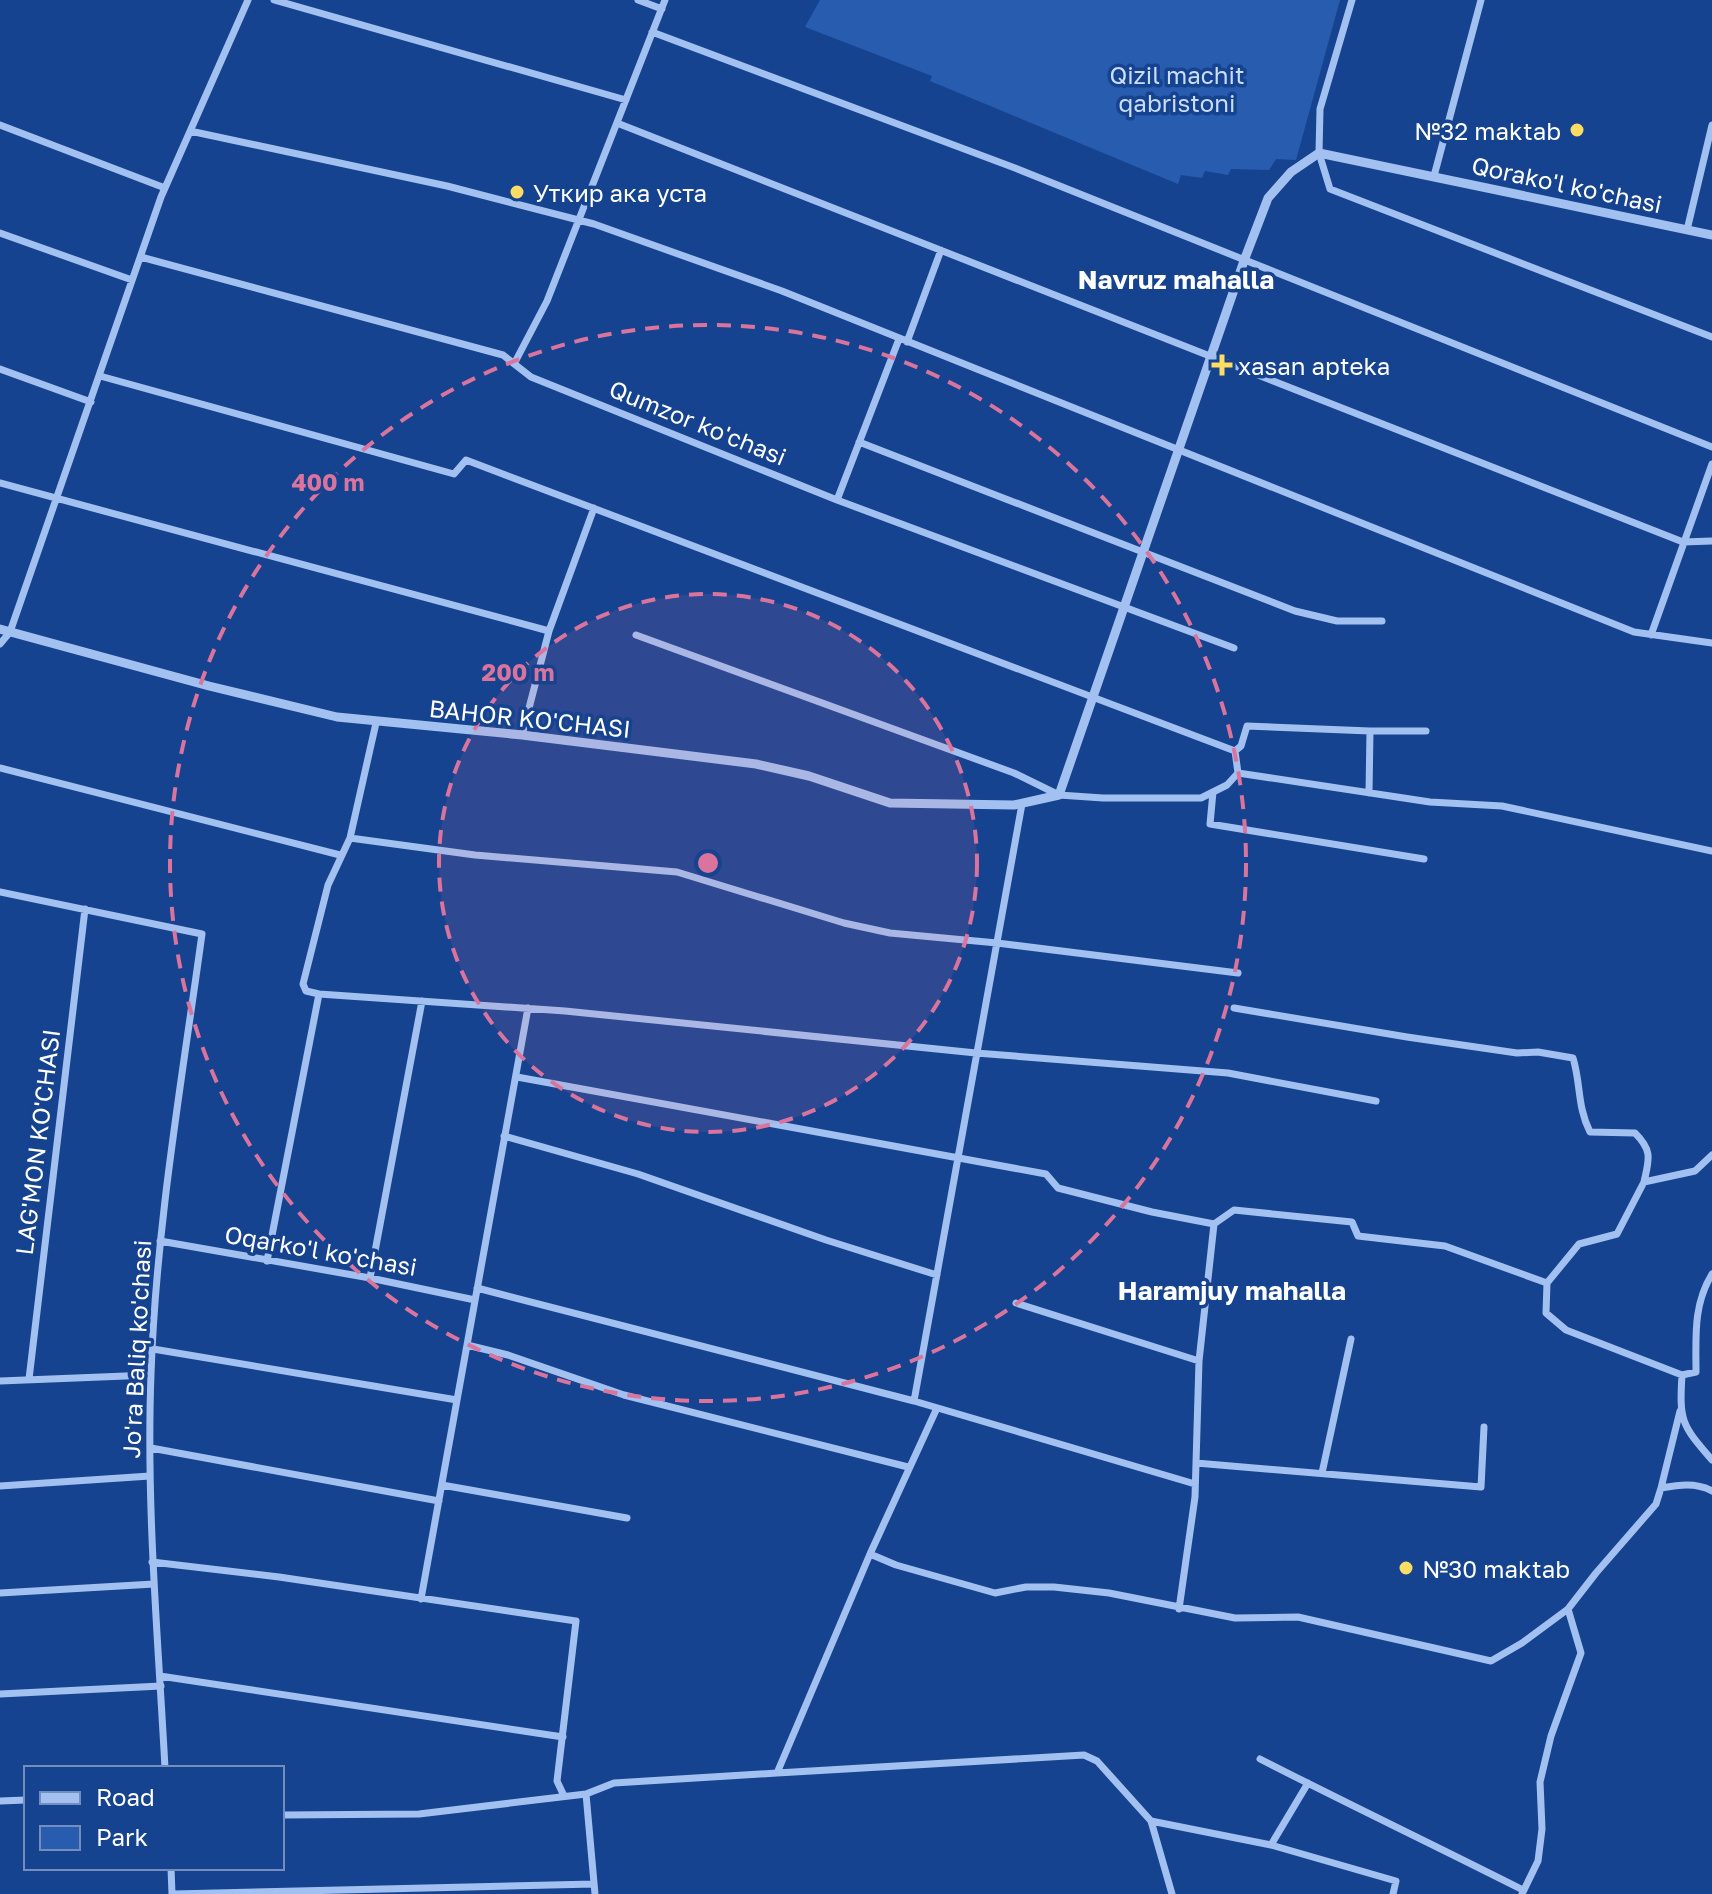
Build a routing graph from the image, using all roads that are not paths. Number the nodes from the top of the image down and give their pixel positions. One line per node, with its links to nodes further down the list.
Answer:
1 (248, 0): 13 (street)
2 (274, 0): 9 (street)
3 (638, 0): 7 (street)
4 (665, 0): 7 (street)
5 (1352, 0): 14 (street)
6 (1481, 0): 15 (street)
7 (662, 9): 8 (street)
8 (652, 32): 9 (street); 23 (street)
9 (626, 100): 10 (street)
10 (617, 123): 17 (street); 21 (street)
11 (0, 125): 16 (street)
12 (1712, 125): 18 (street)
13 (190, 131): 16 (street); 17 (street)
14 (1319, 153): 15 (street, Qorako'l ko'chasi); 23 (street); 25 (street)
15 (1434, 176): 18 (street, Qorako'l ko'chasi)
16 (165, 188): 22 (street)
17 (579, 220): 26 (street); 28 (street)
18 (1687, 230): 20 (street, Qorako'l ko'chasi)
19 (0, 233): 24 (street)
20 (1712, 235)
21 (941, 250): 26 (street); 27 (street)
22 (141, 257): 24 (street); 28 (street, Qumzor ko'chasi)
23 (1245, 258): 27 (street); 33 (street)
24 (132, 280): 30 (street)
25 (1712, 337)
26 (903, 340): 32 (street); 34 (street)
27 (1211, 356): 34 (street); 41 (street)
28 (514, 364): 38 (street, Qumzor ko'chasi)
29 (0, 369): 31 (street)
30 (100, 376): 31 (street); 39 (street)
31 (91, 402): 37 (street)
32 (859, 442): 38 (street); 42 (street)
33 (1712, 447)
34 (1179, 451): 42 (street); 48 (street)
35 (1712, 464): 41 (street)
36 (0, 483): 37 (street)
37 (55, 498): 45 (street); 46 (street)
38 (837, 500): 43 (street, Qumzor ko'chasi)
39 (594, 508): 46 (street); 52 (street)
40 (1712, 541): 41 (street)
41 (1683, 542): 48 (street)
42 (1144, 551): 43 (street); 44 (street)
43 (1125, 606): 51 (street, Qumzor ko'chasi); 52 (street)
44 (1382, 621)
45 (5, 630): 50 (street); 53 (street, BAHOR KO'CHASI)
46 (549, 631): 56 (street)
47 (636, 635): 62 (street)
48 (1651, 635): 49 (street)
49 (1712, 643)
50 (0, 644)
51 (1234, 648)
52 (1094, 698): 57 (street); 62 (street)
53 (376, 723): 56 (street, BAHOR KO'CHASI); 64 (street)
54 (1370, 731): 55 (street); 57 (street); 61 (street)
55 (1426, 731)
56 (522, 735): 63 (street, BAHOR KO'CHASI)
57 (1235, 751): 59 (street)
58 (0, 768): 66 (street)
59 (1238, 773): 60 (street); 61 (street)
60 (1213, 792): 62 (street); 67 (street)
61 (1369, 793): 65 (street)
62 (1059, 795): 63 (street, BAHOR KO'CHASI)
63 (1022, 804): 70 (street)
64 (350, 838): 66 (street); 70 (street)
65 (1712, 851)
66 (340, 855): 72 (street)
67 (1424, 859)
68 (0, 892): 69 (street)
69 (85, 909): 84 (street, Jo'ra Baliq ko'chasi); 99 (street, LAG'MON KO'CHASI)
70 (997, 943): 71 (street); 76 (street)
71 (1238, 973)
72 (319, 994): 73 (street); 85 (street)
73 (422, 1001): 74 (street); 88 (street)
74 (528, 1008): 76 (street); 77 (street)
75 (1234, 1008): 82 (street)
76 (976, 1053): 78 (street); 81 (street)
77 (517, 1077): 79 (street); 81 (street)
78 (1376, 1101)
79 (504, 1136): 87 (street); 90 (street)
80 (1712, 1155): 82 (street)
81 (958, 1158): 83 (street); 87 (street)
82 (1644, 1182): 89 (street)
83 (1214, 1224): 89 (street); 96 (street)
84 (160, 1241): 85 (street, Oqarko'l ko'chasi); 95 (street, Jo'ra Baliq ko'chasi)
85 (267, 1261): 88 (street, Oqarko'l ko'chasi)
86 (1712, 1274): 98 (street)
87 (937, 1275): 102 (street)
88 (370, 1278): 91 (street, Oqarko'l ko'chasi)
89 (1547, 1283): 98 (street)
90 (477, 1288): 91 (street); 102 (street)
91 (475, 1300): 94 (street)
92 (1016, 1303): 96 (street)
93 (1351, 1339): 110 (street)
94 (467, 1345): 101 (street); 109 (street)
95 (153, 1349): 97 (street, Jo'ra Baliq ko'chasi); 101 (street)
96 (1199, 1361): 108 (street)
97 (151, 1375): 99 (street); 106 (street, Jo'ra Baliq ko'chasi)
98 (1682, 1375): 104 (street)
99 (29, 1379): 100 (street)
100 (0, 1381)
101 (457, 1400): 113 (street)
102 (914, 1401): 103 (street)
103 (937, 1408): 109 (street); 112 (street)
104 (1680, 1411): 107 (street); 115 (street)
105 (1484, 1427): 110 (street)
106 (151, 1448): 111 (street, Jo'ra Baliq ko'chasi); 117 (street)
107 (1712, 1460)
108 (1196, 1463): 110 (street); 112 (street)
109 (908, 1467): 119 (street)
110 (1322, 1473)
111 (150, 1476): 114 (street); 120 (street, Jo'ra Baliq ko'chasi)
112 (1195, 1484): 124 (street)
113 (442, 1485): 117 (street); 118 (street)
114 (0, 1486)
115 (1661, 1488): 116 (street); 125 (street)
116 (1712, 1491)
117 (439, 1501): 123 (street)
118 (627, 1518)
119 (870, 1554): 124 (street); 132 (street)
120 (152, 1562): 121 (street, Jo'ra Baliq ko'chasi); 123 (street)
121 (154, 1584): 122 (street); 126 (street, Jo'ra Baliq ko'chasi)
122 (0, 1593)
123 (421, 1599): 129 (street)
124 (1179, 1609): 125 (street)
125 (1568, 1609): 143 (street)
126 (160, 1676): 127 (street, Jo'ra Baliq ko'chasi); 129 (street)
127 (161, 1686): 128 (street); 131 (street, Jo'ra Baliq ko'chasi)
128 (0, 1694)
129 (563, 1737): 135 (street)
130 (1260, 1759): 133 (street)
131 (165, 1766)
132 (777, 1773): 134 (street); 139 (street)
133 (1308, 1783): 140 (street); 143 (street)
134 (586, 1794): 135 (street); 142 (street)
135 (564, 1796): 138 (street)
136 (24, 1800): 137 (street)
137 (0, 1801)
138 (284, 1815)
139 (1151, 1821): 140 (street); 146 (street)
140 (1271, 1845): 147 (street)
141 (171, 1870): 144 (street)
142 (594, 1884): 144 (street); 145 (street)
143 (1523, 1892)
144 (173, 1894)
145 (595, 1894)
146 (1172, 1894)
147 (1393, 1894)

